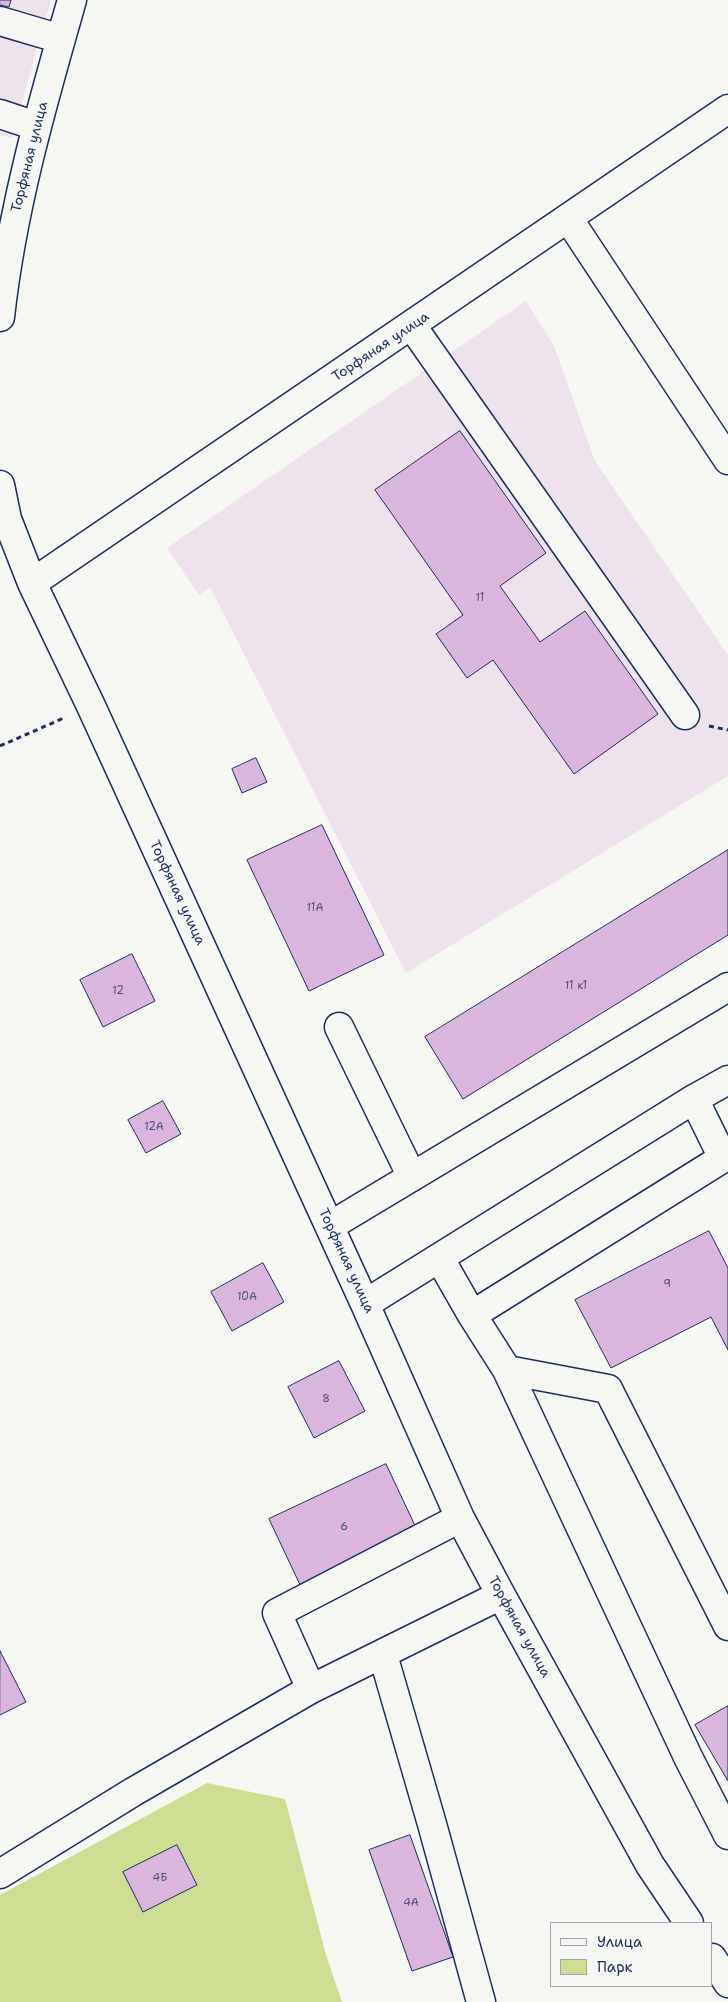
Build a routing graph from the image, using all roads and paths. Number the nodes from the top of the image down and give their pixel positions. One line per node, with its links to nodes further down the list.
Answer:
1 (72, 0): 3 (street, Торфяная улица)
2 (0, 21): 3 (street)
3 (61, 39): 6 (street, Торфяная улица)
4 (728, 110): 8 (street, Торфяная улица)
5 (0, 114): 6 (street)
6 (36, 126): 7 (street, Торфяная улица)
7 (9, 198): 9 (street, Торфяная улица)
8 (568, 218): 10 (street, Торфяная улица); 11 (street)
9 (0, 317)
10 (412, 326): 13 (street, Торфяная улица); 15 (street)
11 (728, 460)
12 (0, 485): 13 (street, Торфяная улица)
13 (32, 583): 14 (street, Торфяная улица)
14 (91, 706): 16 (path); 22 (street, Торфяная улица)
15 (685, 715)
16 (0, 746)
17 (728, 987): 21 (street)
18 (339, 1027): 21 (street)
19 (728, 1080): 20 (street)
20 (694, 1099): 23 (street); 25 (street)
21 (412, 1177): 22 (street)
22 (330, 1226): 24 (street, Торфяная улица)
23 (440, 1259): 24 (street); 25 (street)
24 (366, 1304): 27 (street, Торфяная улица)
25 (472, 1315): 26 (street)
26 (507, 1370): 29 (street); 32 (street)
27 (460, 1518): 28 (street, Торфяная улица); 31 (street)
28 (501, 1595): 30 (street); 34 (street, Торфяная улица)
29 (728, 1626)
30 (383, 1655): 31 (street); 37 (street)
31 (311, 1689): 33 (street)
32 (728, 1835)
33 (0, 1874)
34 (688, 1922)
35 (713, 1960): 36 (street)
36 (728, 1983)
37 (481, 2002)

